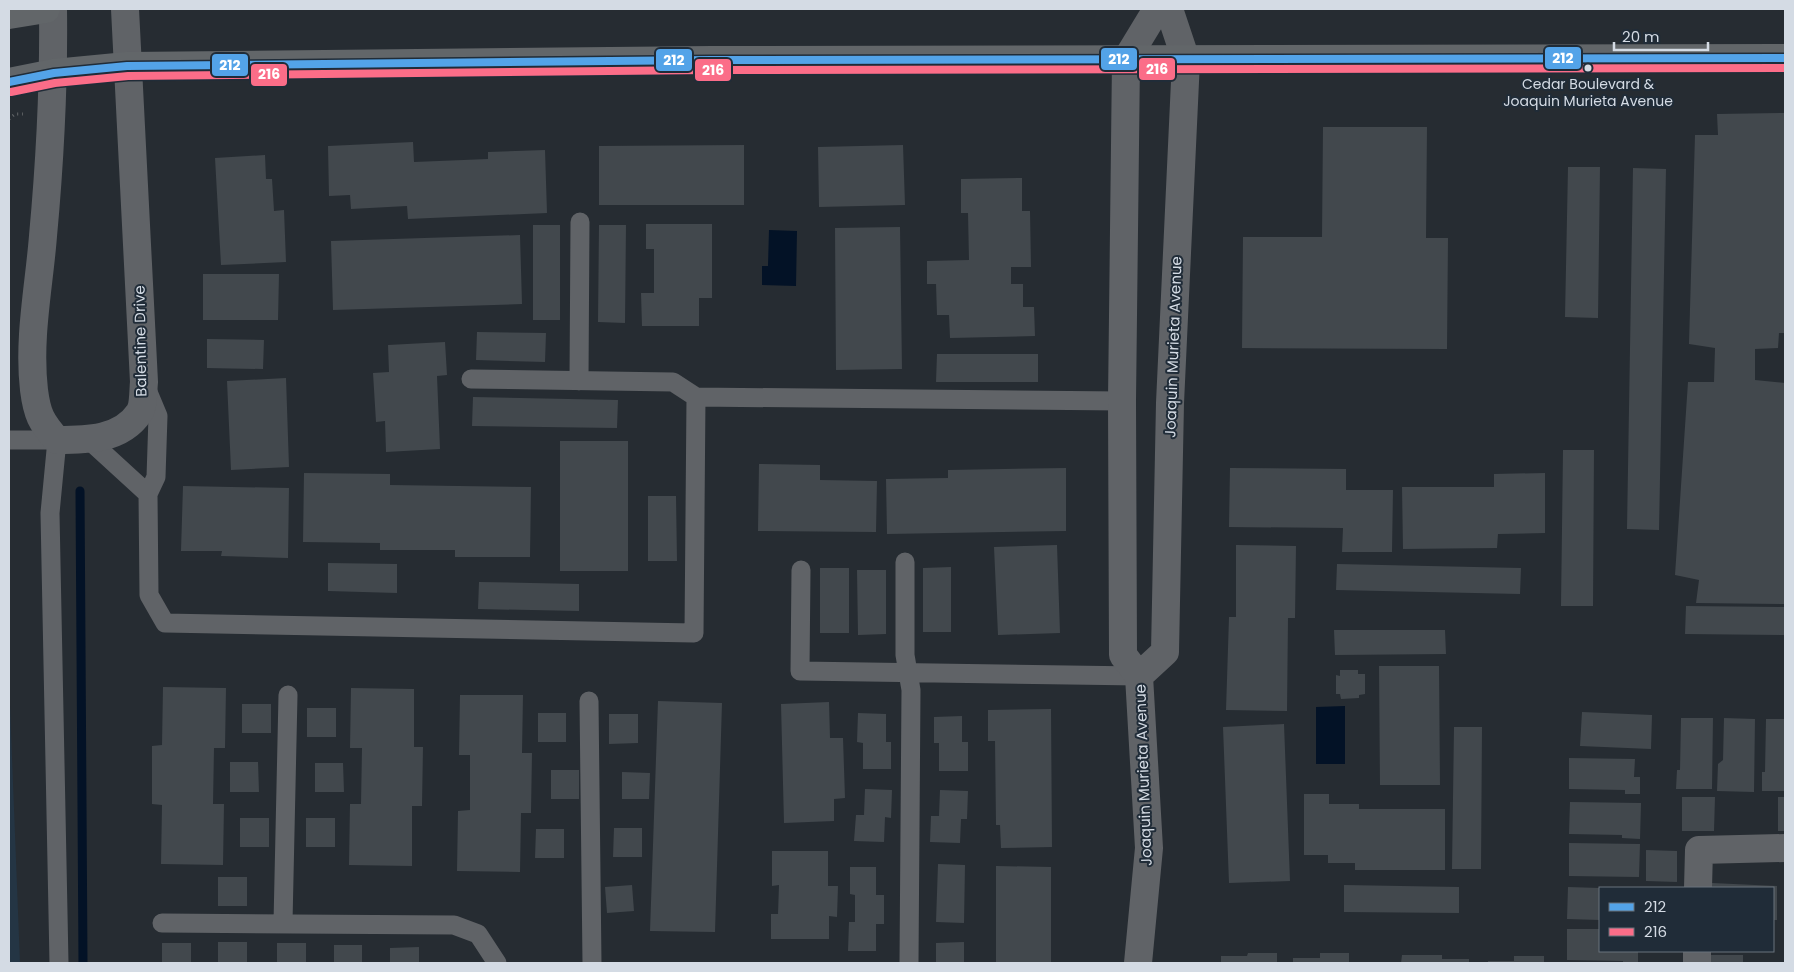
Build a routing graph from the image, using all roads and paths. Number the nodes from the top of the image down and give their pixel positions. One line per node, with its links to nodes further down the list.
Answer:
1 (46, 9): 6 (main road)
2 (53, 9): 11 (street)
3 (125, 9): 10 (street, Balentine Drive)
4 (1157, 9): 8 (street)
5 (1169, 9): 9 (street, Joaquin Murieta Avenue)
6 (9, 15)
7 (1785, 58): 9 (main road)
8 (1126, 60): 9 (main road); 10 (main road); 18 (street, Joaquin Murieta Avenue)
9 (1186, 60): 26 (street, Joaquin Murieta Avenue)
10 (127, 66): 11 (main road); 16 (street, Balentine Drive)
11 (54, 73): 12 (main road); 20 (street)
12 (9, 82)
13 (580, 222): 15 (lane)
14 (471, 379): 15 (lane)
15 (579, 381): 17 (lane)
16 (144, 382): 21 (street, Balentine Drive); 22 (lane)
17 (696, 397): 18 (lane); 22 (lane)
18 (1122, 401): 26 (street, Joaquin Murieta Avenue)
19 (9, 440): 20 (lane)
20 (57, 440): 21 (street, Balentine Drive); 33 (lane)
21 (89, 440): 22 (lane)
22 (148, 494)
23 (905, 562): 25 (lane)
24 (801, 570): 25 (lane)
25 (908, 671): 26 (lane); 36 (lane)
26 (1139, 676): 37 (street, Joaquin Murieta Avenue)
27 (288, 695): 32 (lane)
28 (589, 702): 35 (lane)
29 (1785, 848): 30 (street)
30 (1698, 887)
31 (162, 923): 32 (lane)
32 (283, 923): 34 (lane)
33 (59, 963)
34 (497, 963)
35 (592, 963)
36 (909, 963)
37 (1138, 963)

